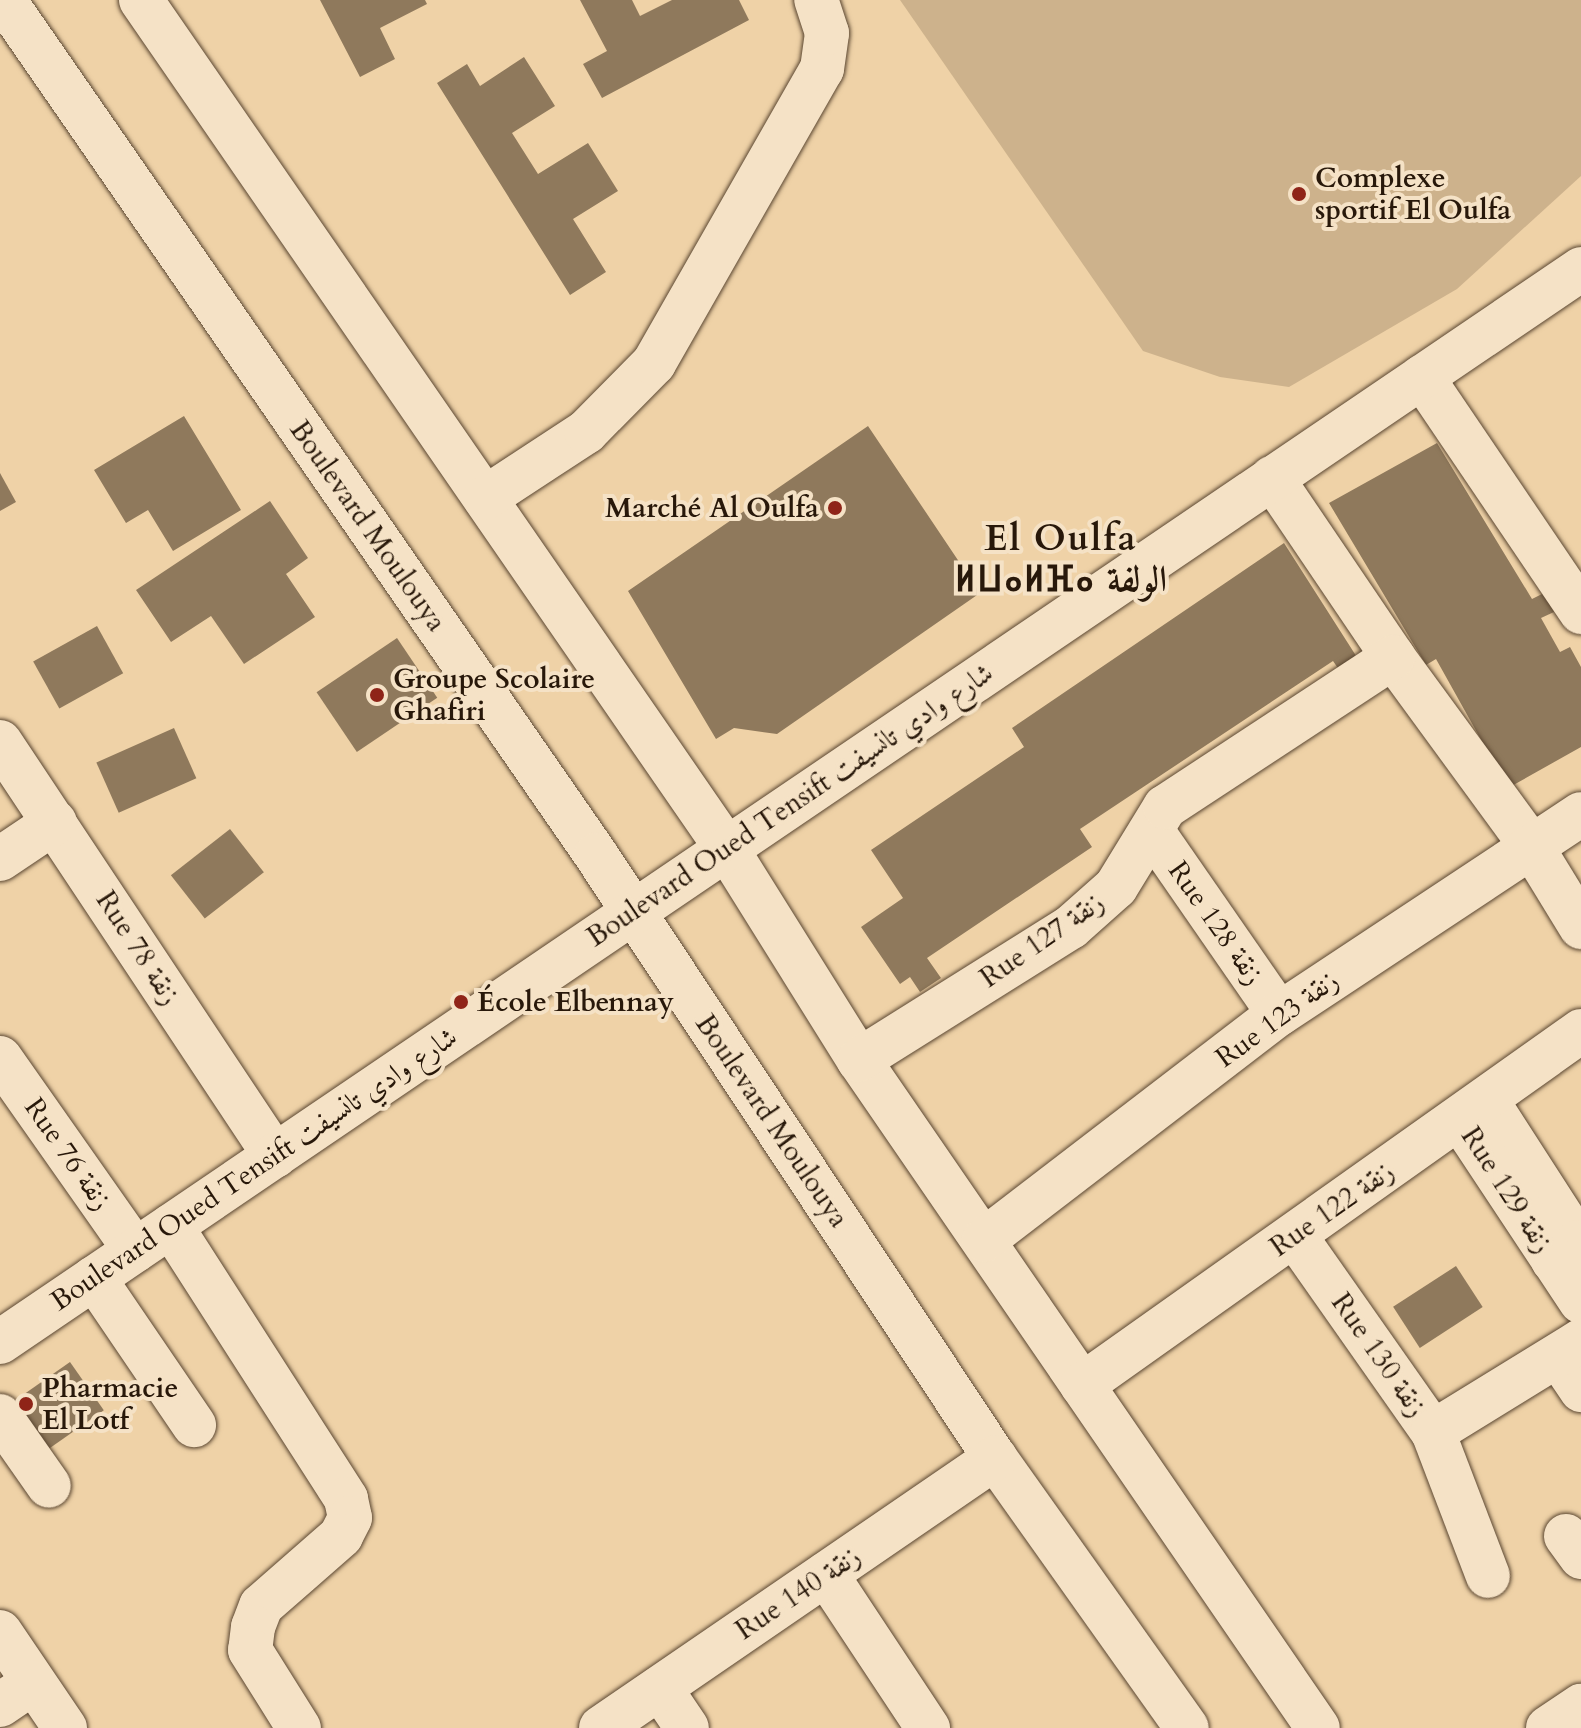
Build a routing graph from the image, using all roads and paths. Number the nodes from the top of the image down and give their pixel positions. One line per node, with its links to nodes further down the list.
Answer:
1 (4, 0): 17 (street, Boulevard Moulouya)
2 (141, 0): 7 (street)
3 (816, 0): 7 (street)
4 (1581, 269): 5 (street, Boulevard Oued Tensift شارع وادي تانسيفت)
5 (1422, 377): 6 (street, Boulevard Oued Tensift شارع وادي تانسيفت); 8 (street)
6 (1272, 478): 9 (street); 15 (street, Boulevard Oued Tensift شارع وادي تانسيفت)
7 (485, 498): 15 (street)
8 (1581, 612)
9 (1393, 657): 13 (street, Rue 127 زنقة); 14 (street)
10 (0, 742): 12 (street, Rue 78 زنقة)
11 (1581, 814): 14 (street, Rue 123 زنقة)
12 (55, 822): 16 (street); 24 (street, Rue 78 زنقة)
13 (1153, 832): 19 (street, Rue 128 زنقة); 22 (street, Rue 127 زنقة)
14 (1532, 847): 18 (street); 19 (street, Rue 123 زنقة)
15 (727, 849): 17 (street, Boulevard Oued Tensift شارع وادي تانسيفت); 22 (street)
16 (0, 859)
17 (633, 912): 24 (street, Boulevard Oued Tensift شارع وادي تانسيفت); 37 (street, Boulevard Moulouya)
18 (1581, 927)
19 (1279, 1014): 27 (street, Rue 123 زنقة)
20 (1581, 1031): 23 (street, Rue 122 زنقة)
21 (0, 1058): 28 (street, Rue 76 زنقة)
22 (859, 1060): 27 (street)
23 (1474, 1110): 26 (street, Rue 122 زنقة); 30 (street, Rue 129 زنقة)
24 (275, 1156): 25 (street, Boulevard Oued Tensift شارع وادي تانسيفت)
25 (171, 1226): 28 (street, Boulevard Oued Tensift شارع وادي تانسيفت); 46 (street)
26 (1295, 1236): 33 (street, Rue 122 زنقة); 36 (street, Rue 130 زنقة)
27 (984, 1240): 33 (street)
28 (135, 1250): 29 (street, Boulevard Oued Tensift شارع وادي تانسيفت)
29 (94, 1278): 31 (street, Boulevard Oued Tensift شارع وادي تانسيفت); 35 (street)
30 (1581, 1302)
31 (0, 1342)
32 (1574, 1363): 36 (street, Rue 130 زنقة)
33 (1082, 1385): 51 (street)
34 (0, 1416): 38 (street)
35 (194, 1425)
36 (1433, 1432): 40 (street)
37 (995, 1458): 39 (street, Rue 140 زنقة); 50 (street, Boulevard Moulouya)
38 (49, 1486)
39 (826, 1574): 42 (street, Rue 140 زنقة); 49 (street)
40 (1488, 1576)
41 (0, 1632): 43 (street)
42 (660, 1688): 47 (street, Rue 140 زنقة); 48 (street)
43 (16, 1694): 45 (street)
44 (1581, 1706): 52 (street)
45 (65, 1728)
46 (299, 1728)
47 (601, 1728)
48 (687, 1728)
49 (928, 1728)
50 (1187, 1728)
51 (1318, 1728)
52 (1548, 1728)

